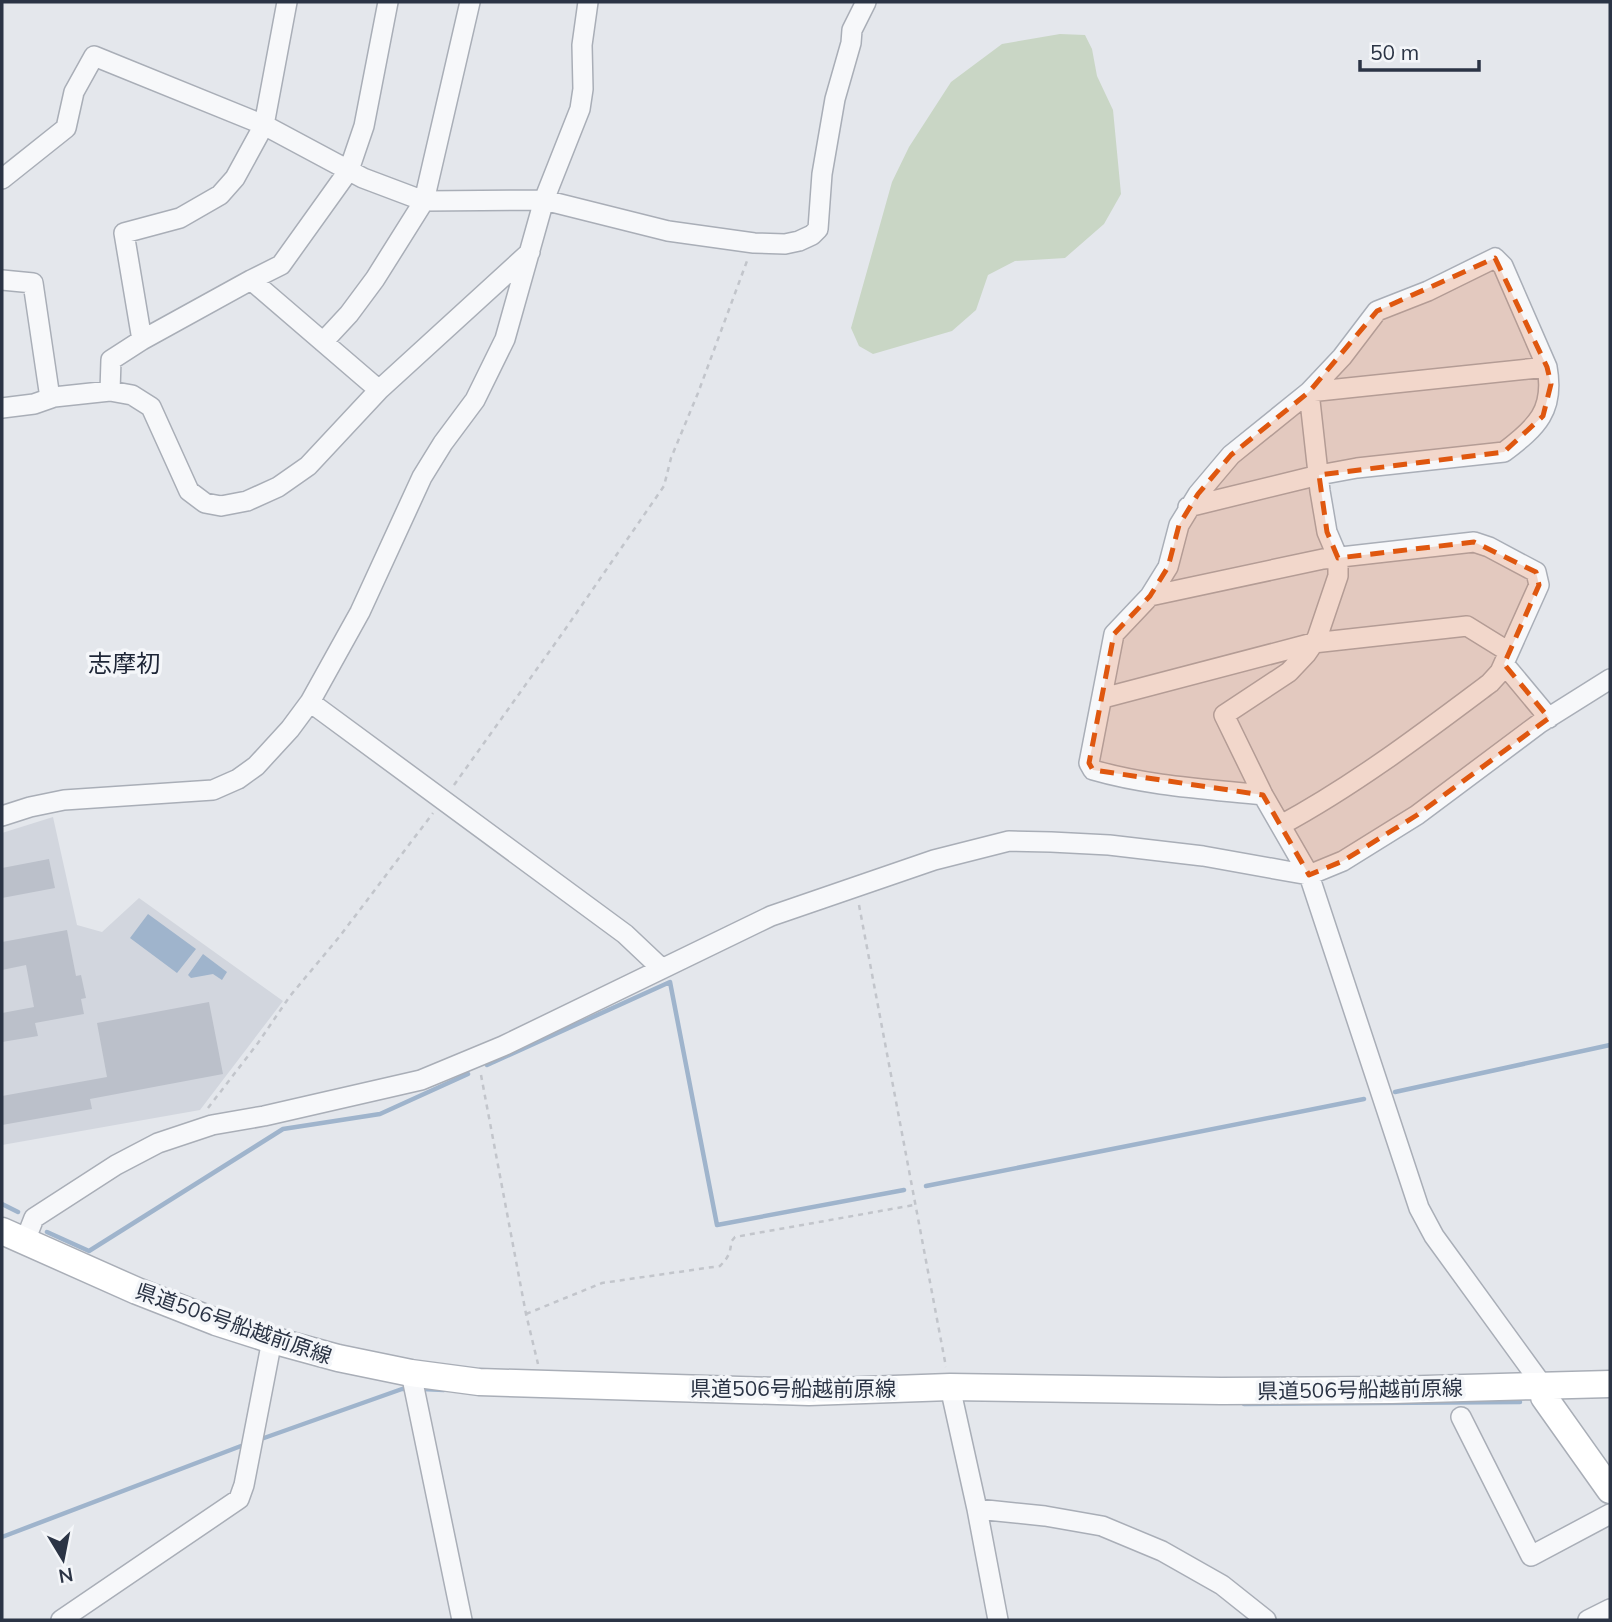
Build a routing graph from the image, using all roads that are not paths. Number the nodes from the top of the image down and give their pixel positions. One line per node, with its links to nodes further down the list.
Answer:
1 (287, 2): 6 (street)
2 (387, 2): 7 (street)
3 (470, 2): 10 (street)
4 (588, 2): 9 (street)
5 (866, 2): 9 (street)
6 (264, 125): 7 (street); 8 (street); 14 (street)
7 (349, 170): 10 (street); 13 (street)
8 (3, 175)
9 (544, 200): 10 (street); 11 (street)
10 (424, 201): 15 (street)
11 (530, 251): 17 (street); 30 (street)
12 (2, 280): 20 (street)
13 (251, 280): 14 (street); 15 (street)
14 (142, 340): 18 (street)
15 (323, 342): 17 (street)
16 (1548, 367): 19 (street); 19 (street); 22 (street)
17 (379, 390): 18 (street)
18 (110, 391): 20 (street)
19 (1309, 392): 22 (street); 23 (street)
20 (51, 398): 21 (street)
21 (2, 408)
22 (1319, 475): 23 (street); 24 (street)
23 (1188, 507): 25 (street)
24 (1338, 558): 25 (street); 26 (street); 27 (street)
25 (1150, 596): 29 (street)
26 (1313, 643): 27 (street); 29 (street); 32 (street)
27 (1506, 658): 31 (street); 34 (street)
28 (1610, 679): 31 (street)
29 (1103, 698): 32 (street)
30 (310, 702): 33 (street); 36 (street)
31 (1549, 718): 35 (street)
32 (1263, 795): 34 (street)
33 (2, 816)
34 (1281, 825): 35 (street)
35 (1309, 875): 36 (street); 41 (street)
36 (661, 968): 37 (street)
37 (13, 1236): 38 (main road, 県道506号船越前原線)
38 (272, 1340): 40 (main road, 県道506号船越前原線); 48 (street)
39 (1610, 1384): 41 (main road, 県道506号船越前原線)
40 (414, 1385): 42 (main road, 県道506号船越前原線); 49 (street)
41 (1543, 1386): 42 (main road, 県道506号船越前原線); 44 (main road)
42 (950, 1387): 45 (street)
43 (1461, 1417): 46 (street)
44 (1610, 1490)
45 (977, 1509): 50 (street); 51 (street)
46 (1610, 1514)
47 (1610, 1609): 52 (street)
48 (61, 1620)
49 (462, 1620)
50 (998, 1620)
51 (1266, 1620)
52 (1588, 1620)

